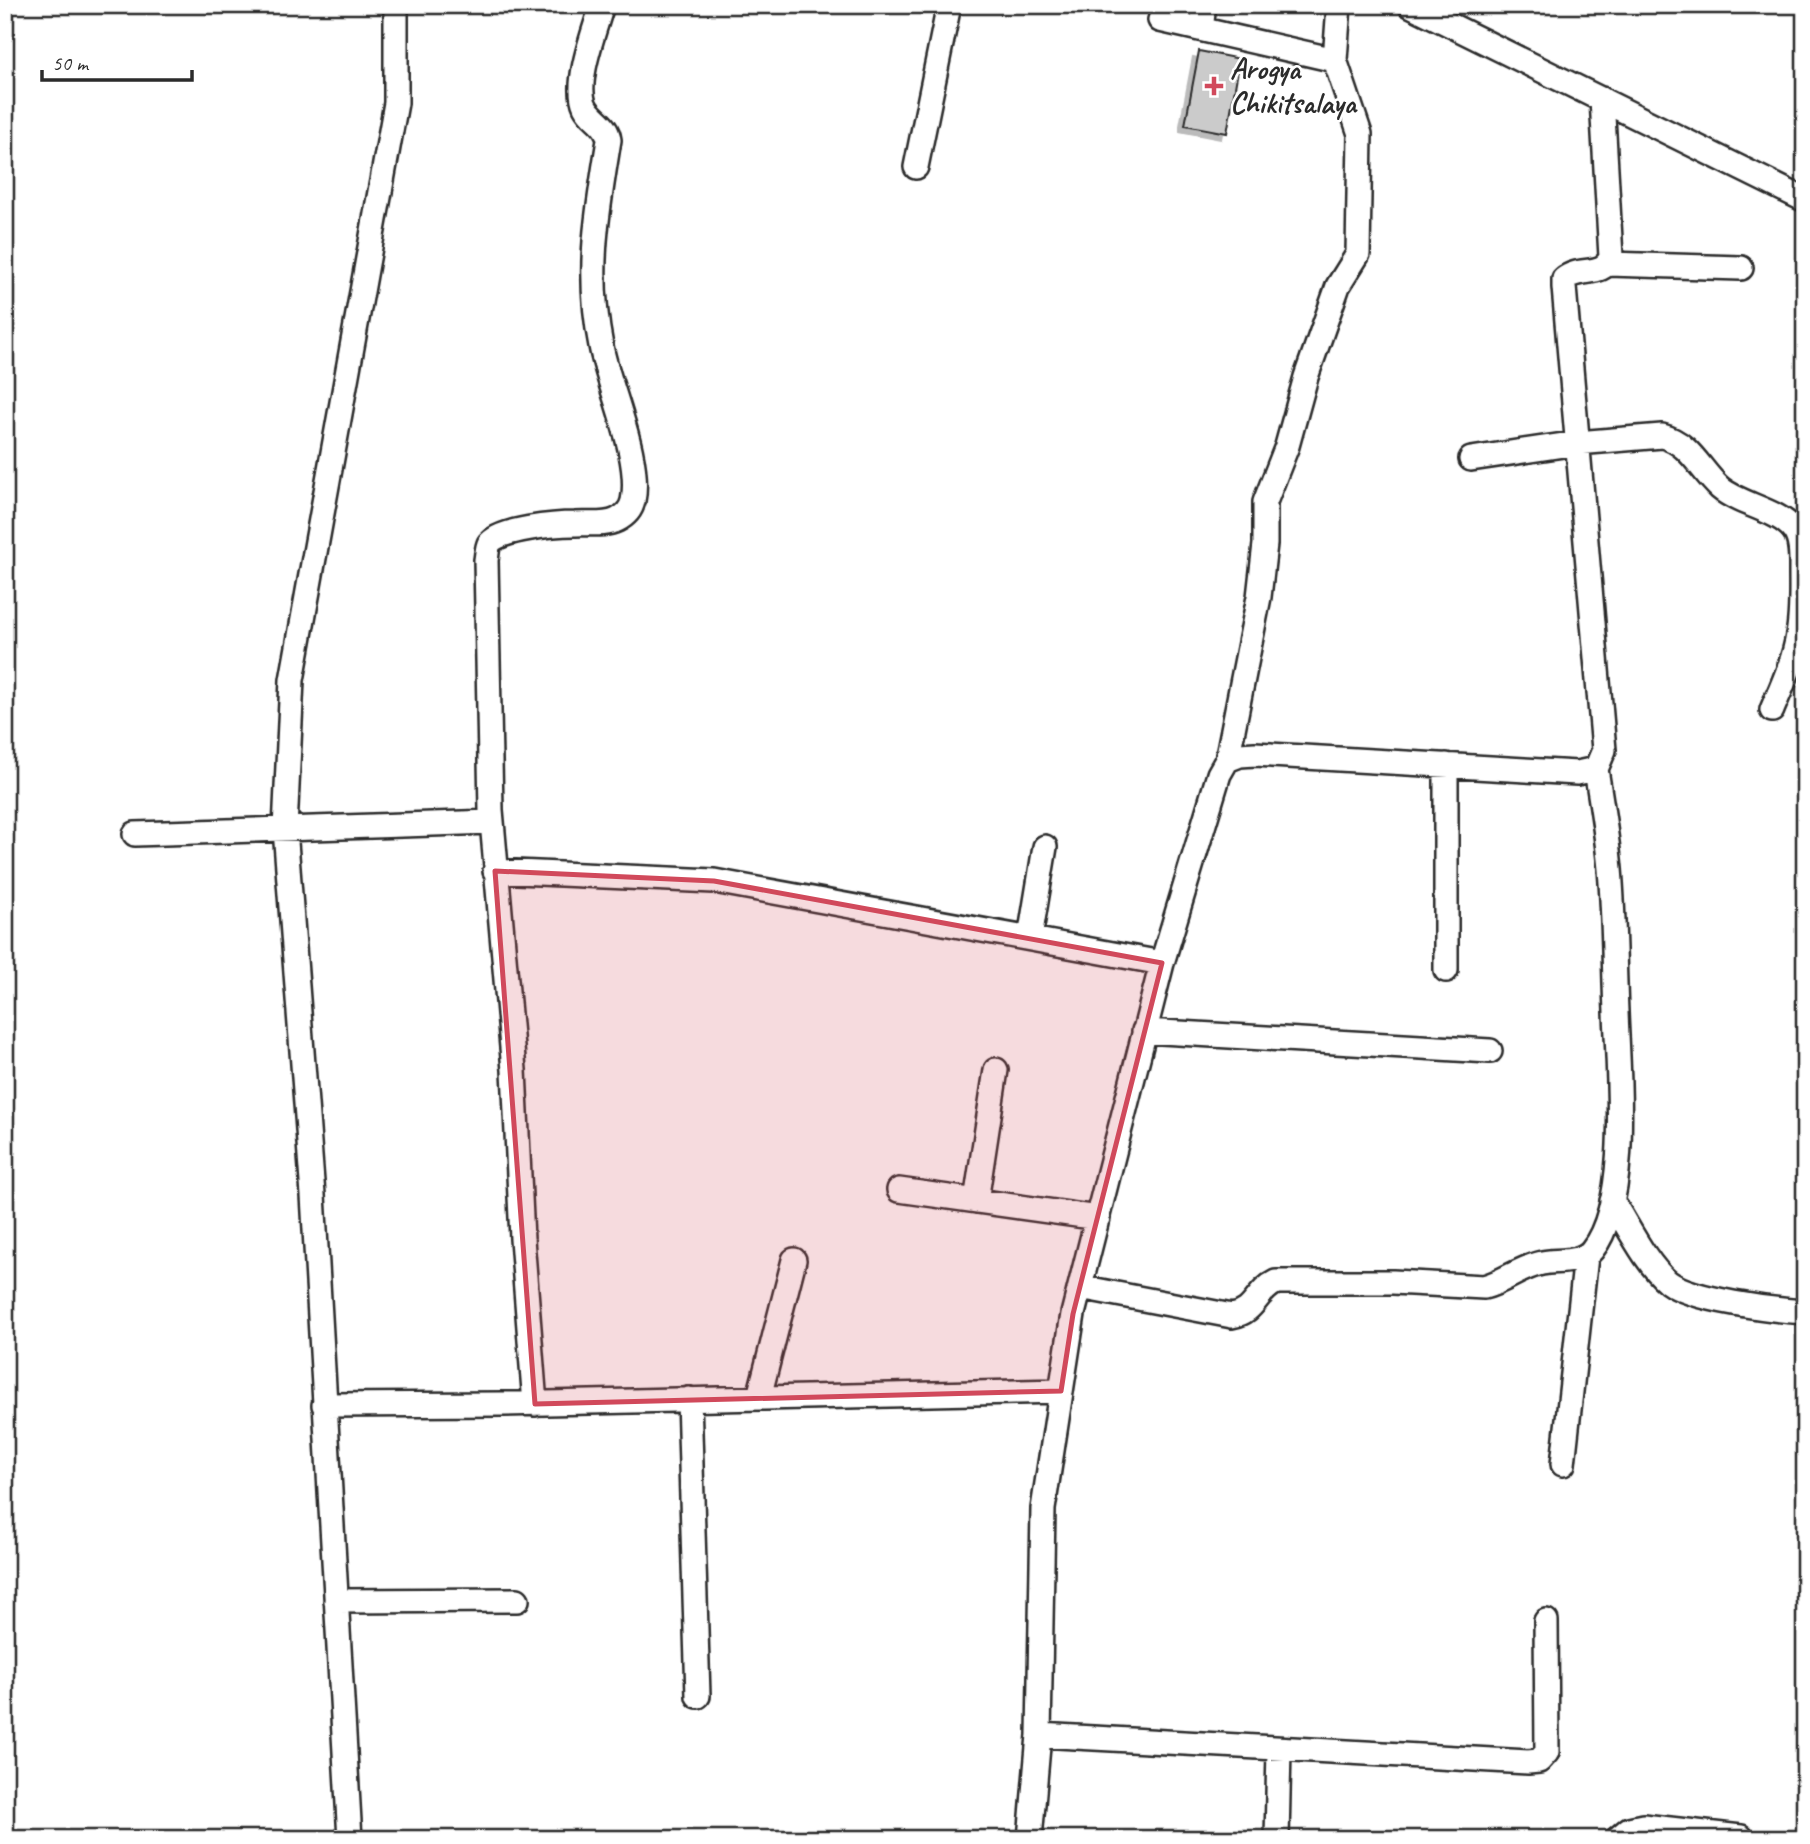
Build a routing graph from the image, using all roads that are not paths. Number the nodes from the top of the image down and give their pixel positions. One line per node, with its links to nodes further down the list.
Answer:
1 (396, 5): 22 (street)
2 (602, 5): 21 (street)
3 (948, 5): 11 (street)
4 (1204, 5): 8 (street)
5 (1339, 5): 9 (street)
6 (1410, 5): 10 (street)
7 (1160, 20): 8 (street)
8 (1201, 29): 9 (street)
9 (1335, 60): 18 (street)
10 (1602, 99): 12 (street); 13 (street)
11 (916, 167)
12 (1805, 200)
13 (1608, 264): 14 (street); 15 (street)
14 (1741, 268)
15 (1577, 443): 16 (street); 17 (street); 20 (street)
16 (1471, 459)
17 (1772, 710)
18 (1227, 760): 19 (street); 27 (street)
19 (1446, 765): 20 (street); 28 (street)
20 (1596, 769): 34 (street)
21 (492, 822): 22 (street); 25 (street)
22 (285, 829): 23 (street); 44 (street)
23 (135, 834)
24 (1045, 847): 26 (street)
25 (495, 871): 26 (street); 43 (street)
26 (1030, 939): 27 (street)
27 (1162, 962): 29 (street)
28 (1446, 970)
29 (1144, 1031): 30 (street); 35 (street)
30 (1490, 1051)
31 (996, 1070): 33 (street)
32 (899, 1190): 33 (street)
33 (976, 1201): 35 (street)
34 (1612, 1202): 36 (street); 39 (street)
35 (1098, 1218): 38 (street)
36 (1586, 1256): 38 (street); 45 (street)
37 (794, 1260): 41 (street)
38 (1080, 1287): 40 (street)
39 (1805, 1312)
40 (1061, 1391): 41 (street); 50 (street)
41 (759, 1398): 42 (street)
42 (689, 1399): 43 (street); 49 (street)
43 (535, 1404): 44 (street)
44 (324, 1405): 46 (street)
45 (1563, 1464)
46 (336, 1601): 47 (street); 53 (street)
47 (517, 1601)
48 (1546, 1621): 51 (street)
49 (698, 1696)
50 (1039, 1735): 51 (street); 54 (street)
51 (1279, 1749): 55 (street)
52 (1741, 1837): 56 (street)
53 (350, 1839)
54 (1030, 1839)
55 (1277, 1839)
56 (1617, 1839)

